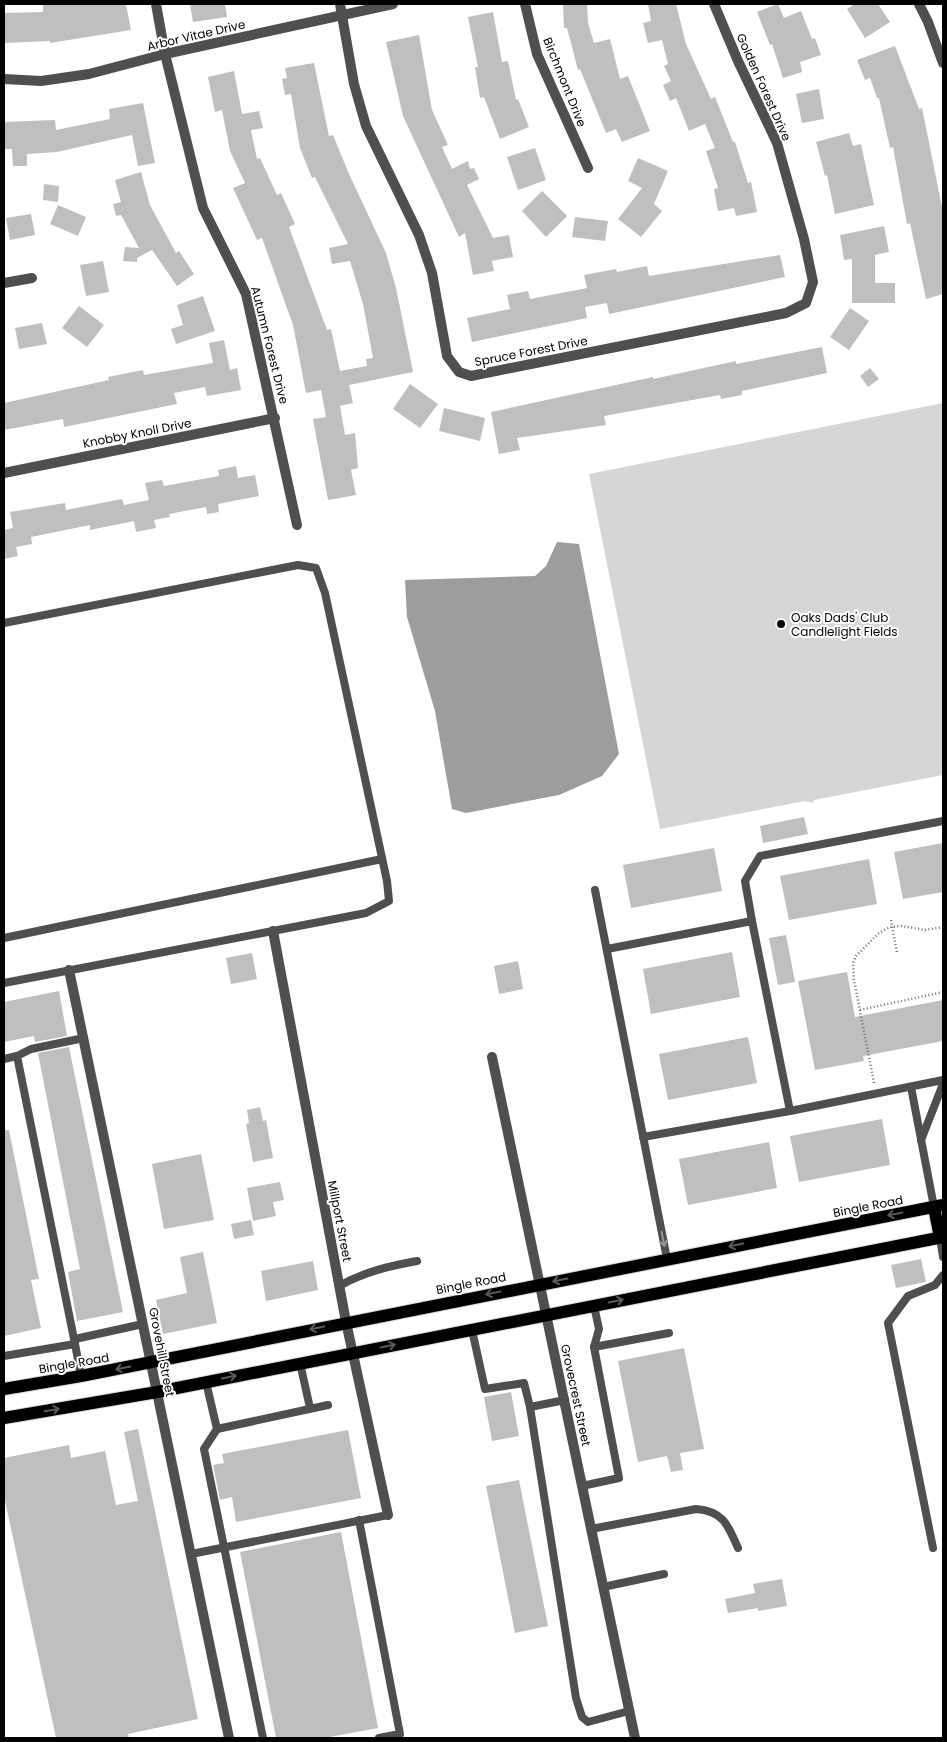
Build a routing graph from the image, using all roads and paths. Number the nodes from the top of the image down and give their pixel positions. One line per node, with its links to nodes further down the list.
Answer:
1 (156, 4): 8 (street, Autumn Forest Drive)
2 (340, 4): 7 (street, Spruce Forest Drive)
3 (393, 4): 7 (street, Arbor Vitae Drive)
4 (525, 4): 11 (street, Birchmont Drive)
5 (714, 4): 12 (street, Golden Forest Drive)
6 (919, 4): 9 (street)
7 (342, 16): 8 (street, Arbor Vitae Drive); 12 (street, Spruce Forest Drive)
8 (165, 54): 10 (street, Arbor Vitae Drive); 15 (street, Autumn Forest Drive)
9 (943, 63)
10 (4, 79)
11 (588, 168)
12 (804, 239)
13 (32, 278): 14 (street)
14 (4, 283)
15 (275, 418): 16 (street, Knobby Knoll Drive); 17 (street, Autumn Forest Drive)
16 (4, 472)
17 (297, 525)
18 (4, 623): 20 (lane)
19 (943, 821): 23 (lane)
20 (382, 859): 26 (lane); 27 (lane)
21 (595, 890): 28 (lane)
22 (891, 920): 24 (path)
23 (752, 921): 28 (lane); 41 (lane)
24 (892, 927): 25 (path); 29 (path); 33 (path)
25 (943, 928)
26 (273, 931): 30 (lane); 51 (street, Millport Street)
27 (4, 938)
28 (607, 949): 42 (lane)
29 (897, 953)
30 (69, 970): 31 (lane); 34 (street, Grovehill Street)
31 (4, 983)
32 (943, 992): 33 (path)
33 (860, 1010): 40 (path)
34 (84, 1038): 35 (lane); 55 (street, Grovehill Street)
35 (17, 1056): 37 (lane); 58 (lane)
36 (492, 1057): 50 (street, Grovecrest Street)
37 (4, 1059)
38 (943, 1082): 39 (lane); 43 (lane)
39 (911, 1087): 40 (lane); 43 (lane)
40 (876, 1094): 41 (lane)
41 (790, 1111): 42 (lane)
42 (643, 1137): 47 (lane, one-way to 47)
43 (921, 1140): 44 (lane)
44 (939, 1206): 45 (main road); 47 (main road, Bingle Road, one-way to 47)
45 (942, 1238): 46 (lane); 52 (main road, one-way to 45)
46 (943, 1257)
47 (667, 1259): 50 (main road, Bingle Road, one-way to 50)
48 (417, 1261): 51 (lane)
49 (943, 1274): 80 (lane)
50 (541, 1284): 53 (street, Grovecrest Street); 54 (main road, Bingle Road, one-way to 54)
51 (339, 1286): 54 (street, Millport Street)
52 (594, 1306): 53 (main road); 59 (lane)
53 (547, 1315): 56 (main road); 68 (street, Grovecrest Street)
54 (346, 1322): 60 (street, Millport Street); 62 (main road, Bingle Road, one-way to 62)
55 (143, 1324): 58 (lane); 62 (street, Grovehill Street)
56 (472, 1330): 60 (main road, one-way to 56); 70 (lane)
57 (669, 1333): 59 (lane)
58 (75, 1341): 61 (lane); 64 (lane)
59 (594, 1347): 74 (lane)
60 (353, 1352): 63 (main road); 75 (street, Millport Street)
61 (4, 1356)
62 (151, 1362): 64 (main road, Bingle Road, one-way to 64); 67 (street, Grovehill Street)
63 (300, 1363): 65 (main road, one-way to 63); 71 (lane)
64 (81, 1376): 66 (main road, Bingle Road)
65 (206, 1382): 67 (main road); 73 (lane)
66 (4, 1389)
67 (157, 1392): 72 (main road, one-way to 67); 81 (street, Grovehill Street)
68 (565, 1400): 70 (lane); 74 (street, Grovecrest Street)
69 (328, 1405): 71 (lane)
70 (530, 1407): 84 (lane)
71 (310, 1408): 73 (lane)
72 (4, 1418)
73 (216, 1429): 78 (lane)
74 (582, 1486): 77 (street, Grovecrest Street)
75 (388, 1515): 76 (lane)
76 (359, 1520): 78 (lane); 87 (lane)
77 (591, 1529): 79 (lane); 83 (street, Grovecrest Street)
78 (224, 1546): 81 (lane); 86 (lane)
79 (738, 1548)
80 (933, 1548)
81 (191, 1554): 85 (street, Grovehill Street)
82 (664, 1574): 83 (lane)
83 (603, 1587): 84 (street, Grovecrest Street)
84 (629, 1711): 88 (street, Grovecrest Street)
85 (229, 1738)
86 (264, 1738)
87 (380, 1738)
88 (635, 1738)

